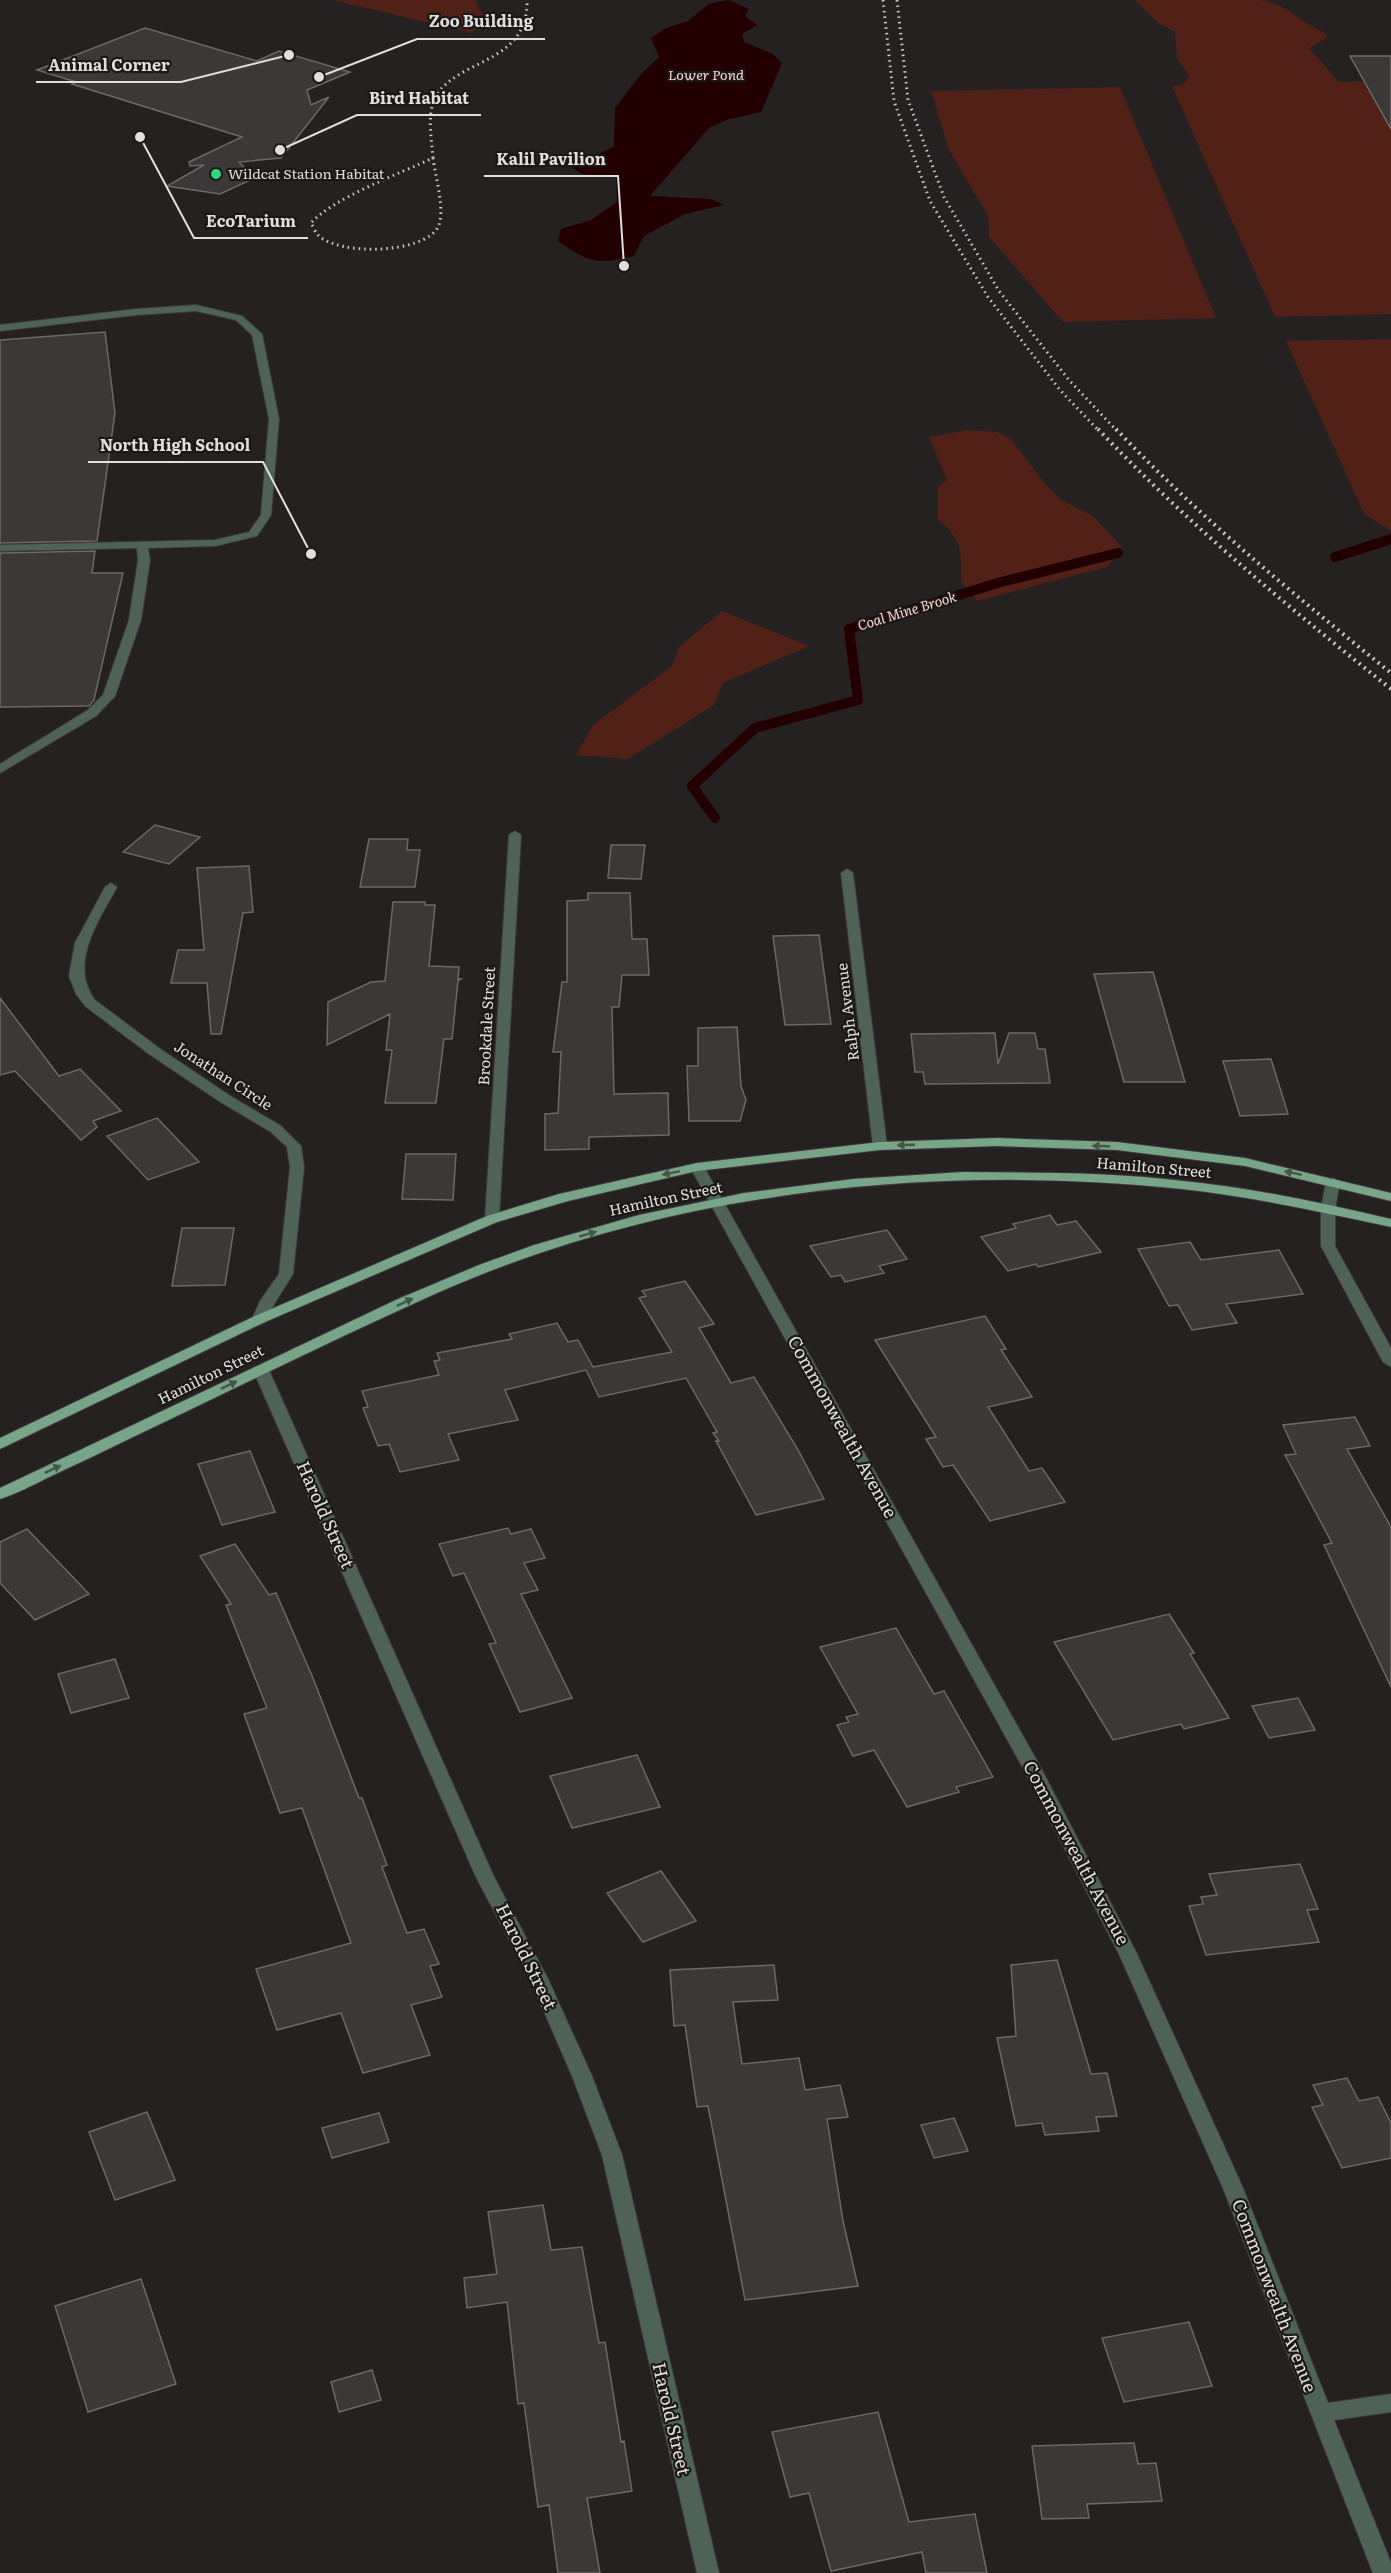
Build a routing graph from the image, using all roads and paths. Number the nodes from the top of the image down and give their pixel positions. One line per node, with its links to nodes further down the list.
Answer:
1 (0, 328): 2 (street)
2 (142, 544): 3 (street); 4 (street)
3 (0, 548)
4 (0, 769)
5 (515, 836): 14 (street, Brookdale Street)
6 (848, 873): 8 (street, Ralph Avenue)
7 (111, 887): 16 (street, Jonathan Circle)
8 (880, 1146): 9 (main road, Hamilton Street); 10 (main road, Hamilton Street, one-way to 8)
9 (697, 1167): 12 (street, Commonwealth Avenue); 14 (main road, Hamilton Street, one-way to 14)
10 (1333, 1182): 11 (main road, Hamilton Street); 13 (street)
11 (1391, 1197)
12 (717, 1203): 13 (main road, Hamilton Street); 18 (main road, Hamilton Street, one-way to 12); 22 (street, Commonwealth Avenue)
13 (1328, 1209): 15 (main road, Hamilton Street); 17 (street)
14 (492, 1219): 16 (main road, Hamilton Street)
15 (1391, 1223)
16 (260, 1319): 19 (main road, Hamilton Street)
17 (1391, 1362)
18 (261, 1370): 20 (main road, Hamilton Street, one-way to 18); 23 (street, Harold Street)
19 (0, 1444)
20 (0, 1494)
21 (1391, 2403): 22 (street)
22 (1320, 2413): 24 (street, Commonwealth Avenue)
23 (708, 2573)
24 (1384, 2573)

